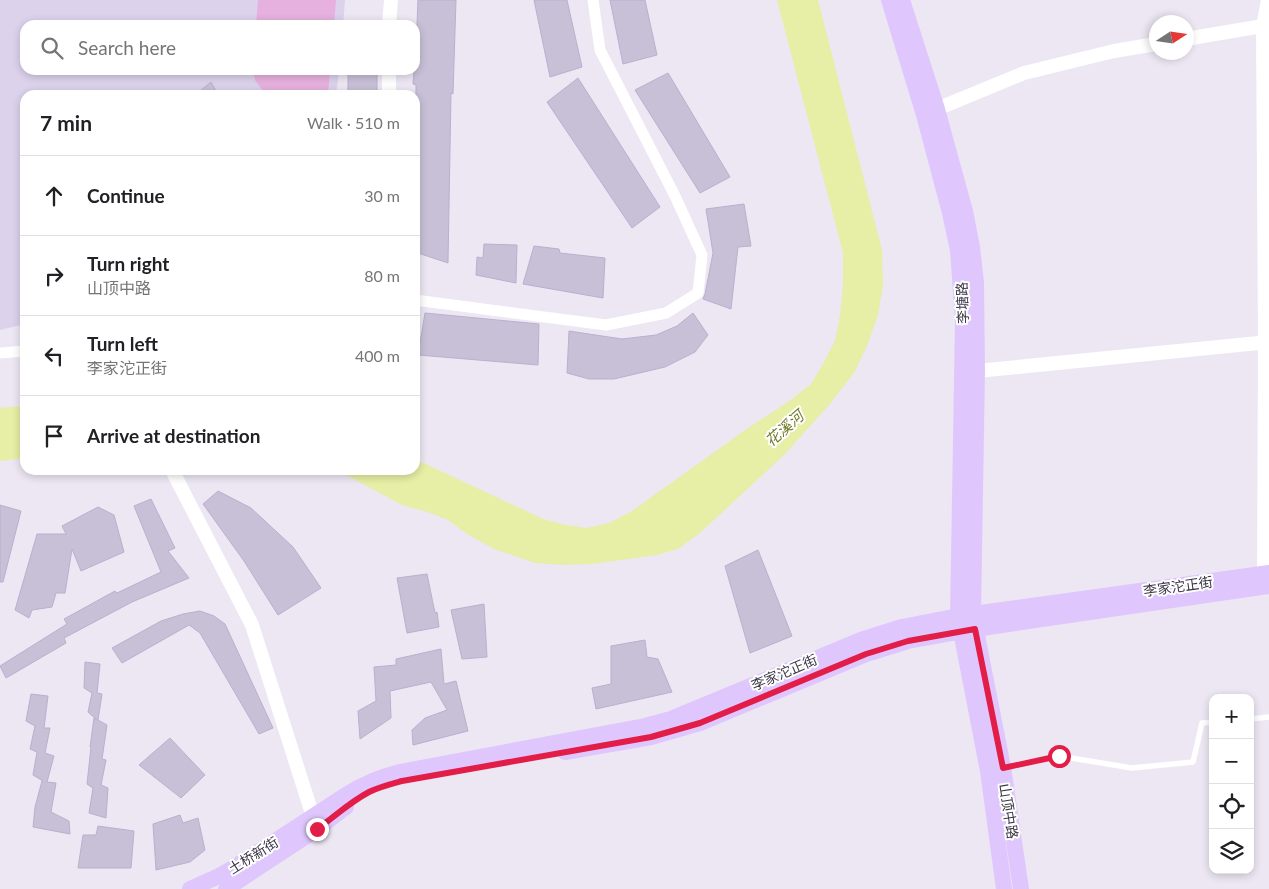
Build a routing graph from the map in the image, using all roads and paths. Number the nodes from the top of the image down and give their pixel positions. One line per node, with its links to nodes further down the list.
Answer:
1 (391, 0): 6 (street)
2 (593, 0): 13 (street)
3 (889, 0): 12 (main road, 李塘路)
4 (902, 0): 12 (main road, 李塘路)
5 (1268, 0): 7 (street)
6 (389, 20)
7 (1266, 26): 8 (street); 14 (street)
8 (1194, 38)
9 (1149, 45): 12 (street)
10 (389, 75): 11 (street)
11 (388, 90)
12 (931, 112): 17 (main road, 李塘路); 20 (main road, 李塘路)
13 (420, 301)
14 (1267, 342): 17 (street); 19 (street)
15 (20, 352): 16 (street)
16 (0, 354)
17 (977, 371): 20 (main road, 李塘路)
18 (175, 475): 25 (street)
19 (1266, 580): 20 (main road, 李家沱正街)
20 (966, 623): 24 (main road, 山顶中路); 25 (main road, 李家沱正街); 28 (main road, 山顶中路)
21 (1269, 717): 22 (lane)
22 (1254, 719)
23 (1209, 723): 24 (lane)
24 (1003, 768): 29 (main road, 山顶中路)
25 (315, 823): 26 (main road, 土桥新街); 27 (main road, 土桥新街)
26 (190, 889)
27 (226, 889)
28 (1004, 889)
29 (1021, 889)

